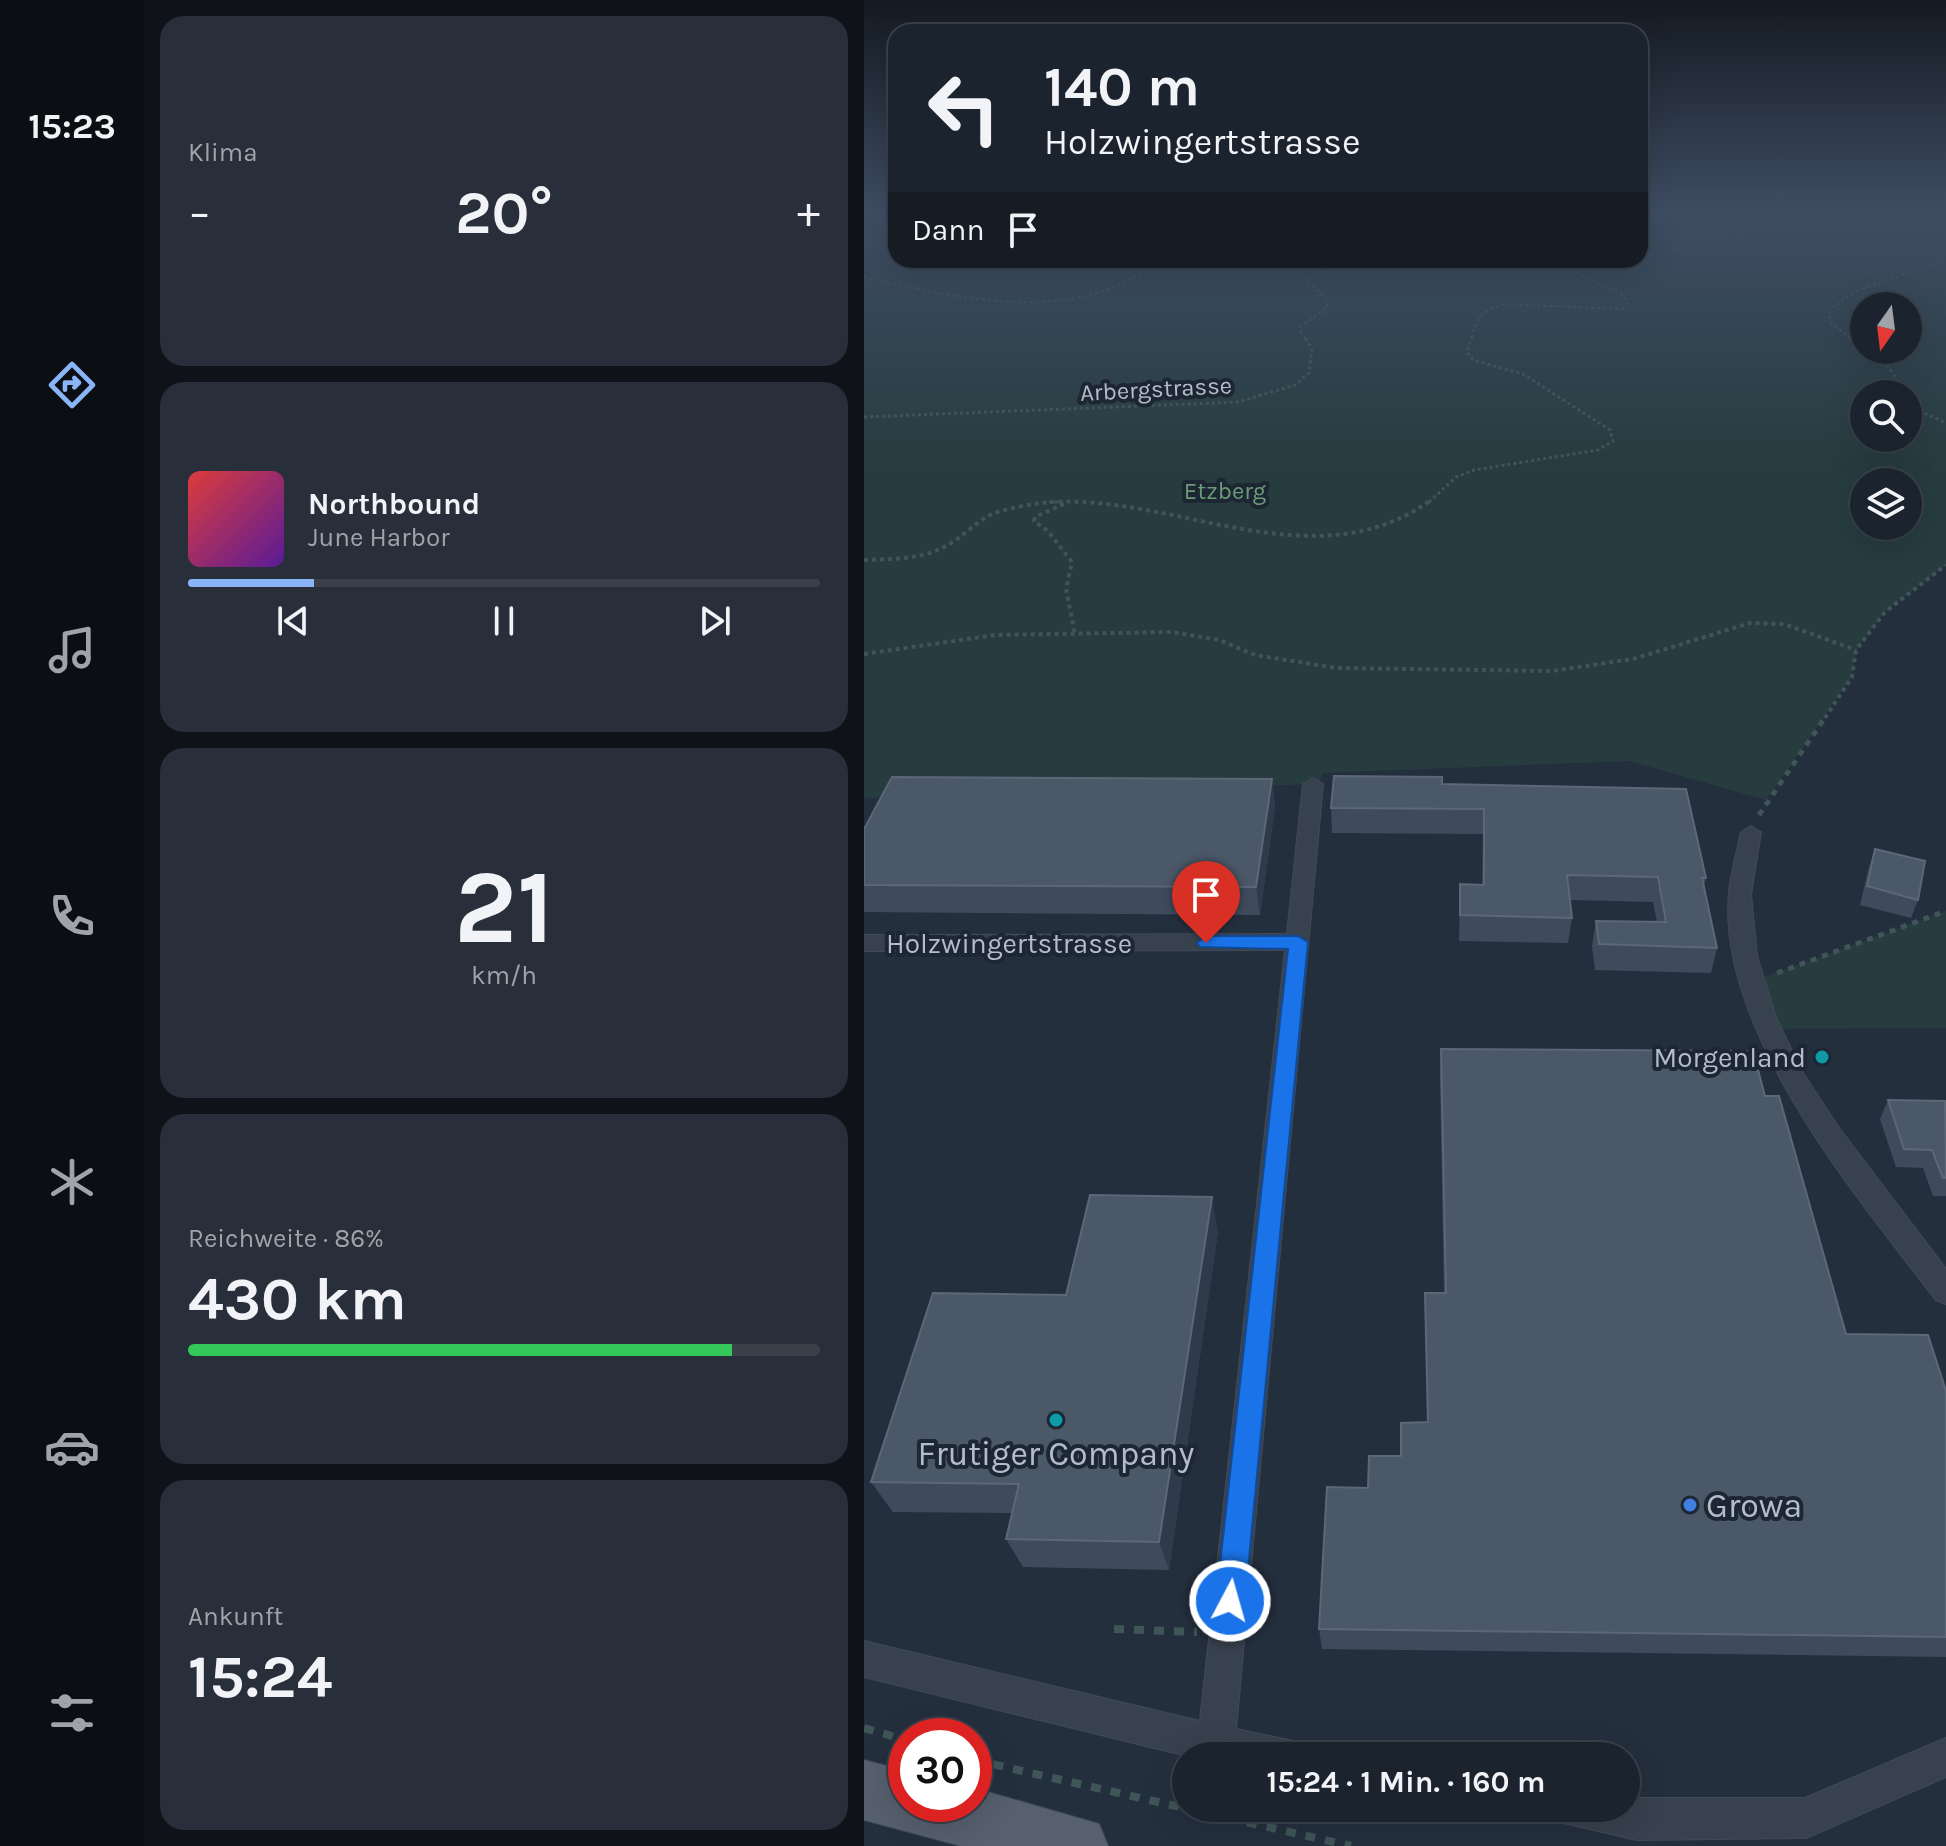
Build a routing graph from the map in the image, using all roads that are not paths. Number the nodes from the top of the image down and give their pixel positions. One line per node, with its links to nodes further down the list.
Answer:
1 (1313, 784): 3 (street)
2 (1751, 832): 5 (street)
3 (1298, 942): 4 (street, Holzwingertstrasse); 8 (street)
4 (866, 947)
5 (1946, 1291)
6 (864, 1659): 7 (street)
7 (1208, 1742)
8 (1216, 1742)
9 (1946, 1757): 12 (street)
10 (864, 1790): 11 (main road)
11 (888, 1796)
12 (1640, 1820)
13 (986, 1822): 14 (main road)
14 (1077, 1846)

